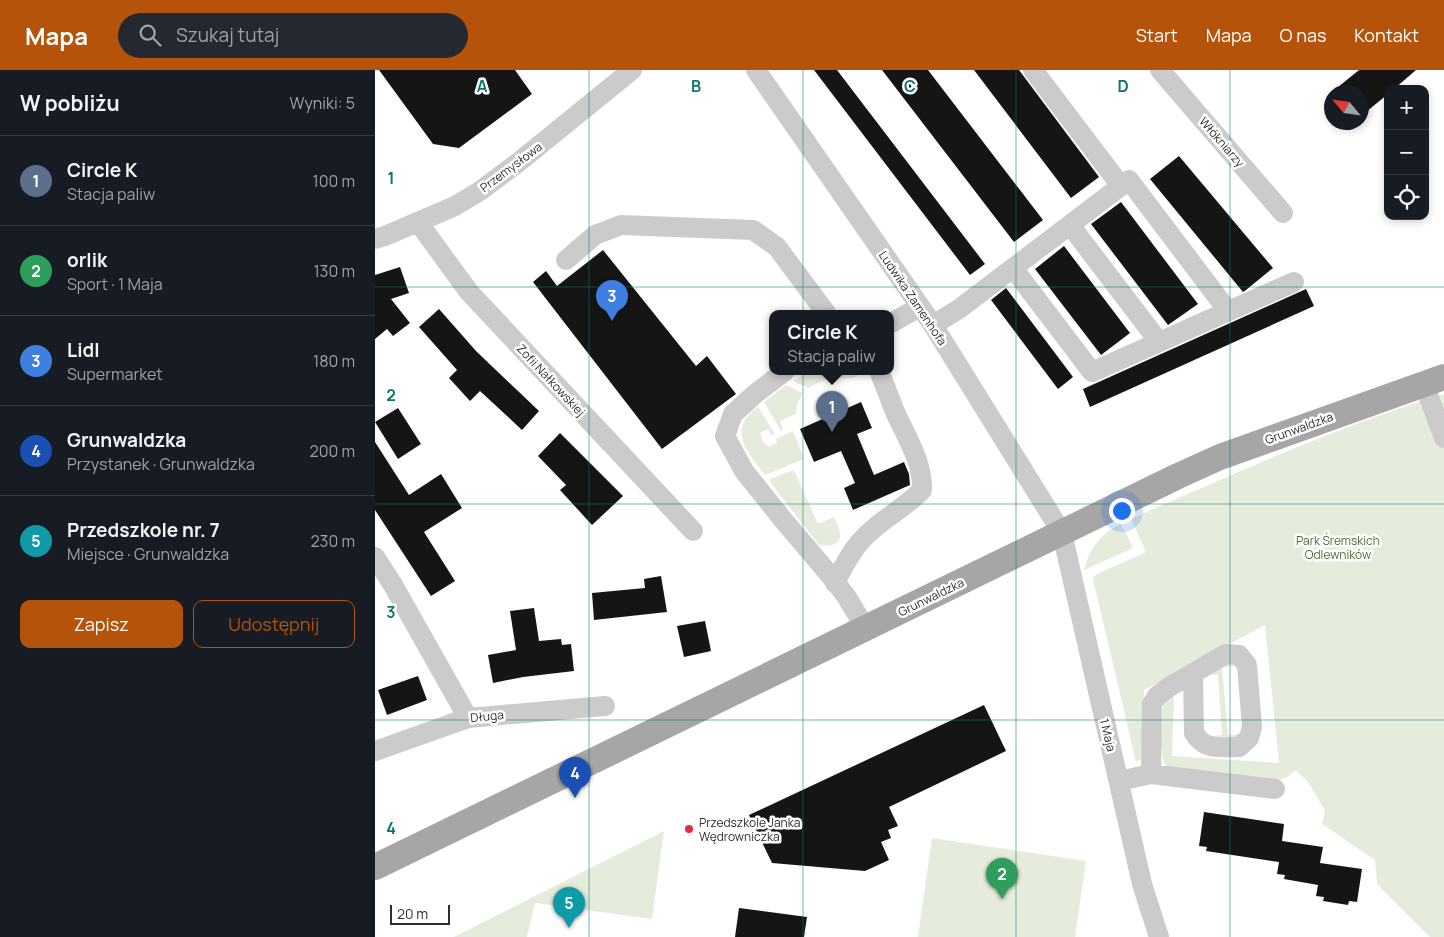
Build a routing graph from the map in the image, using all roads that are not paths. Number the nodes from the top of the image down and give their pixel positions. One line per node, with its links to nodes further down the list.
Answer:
1 (632, 70): 7 (street, Przemysłowa)
2 (756, 70): 13 (street, Ludwika Zamenhofa)
3 (1033, 70): 5 (street)
4 (1160, 70): 6 (street, Włókniarzy)
5 (1121, 186): 8 (street); 15 (street)
6 (1283, 213)
7 (418, 222): 9 (street, Przemysłowa); 23 (street, Zofii Nałkowskiej)
8 (1070, 225): 11 (street); 18 (street)
9 (375, 239)
10 (566, 260): 14 (street)
11 (1013, 268): 17 (street); 18 (street)
12 (1294, 282): 15 (street)
13 (920, 306): 16 (street); 17 (street, Ludwika Zamenhofa)
14 (824, 310)
15 (1229, 311): 18 (street)
16 (894, 320)
17 (933, 325): 24 (street, Ludwika Zamenhofa)
18 (1159, 342)
19 (780, 375): 26 (street)
20 (881, 375): 26 (street)
21 (1434, 380): 22 (street); 24 (main road, Grunwaldzka)
22 (1444, 438)
23 (693, 531)
24 (1062, 533): 27 (main road, Grunwaldzka); 33 (street, 1 Maja)
25 (375, 557): 30 (street)
26 (835, 583): 27 (street)
27 (866, 629): 35 (main road, Grunwaldzka)
28 (1193, 673): 28 (street); 32 (street)
29 (605, 706): 30 (street, Długa)
30 (468, 718): 31 (street, Długa)
31 (375, 751)
32 (1151, 774): 33 (street); 34 (street)
33 (1119, 781): 36 (street, 1 Maja)
34 (1275, 789)
35 (375, 867)
36 (1159, 937)

